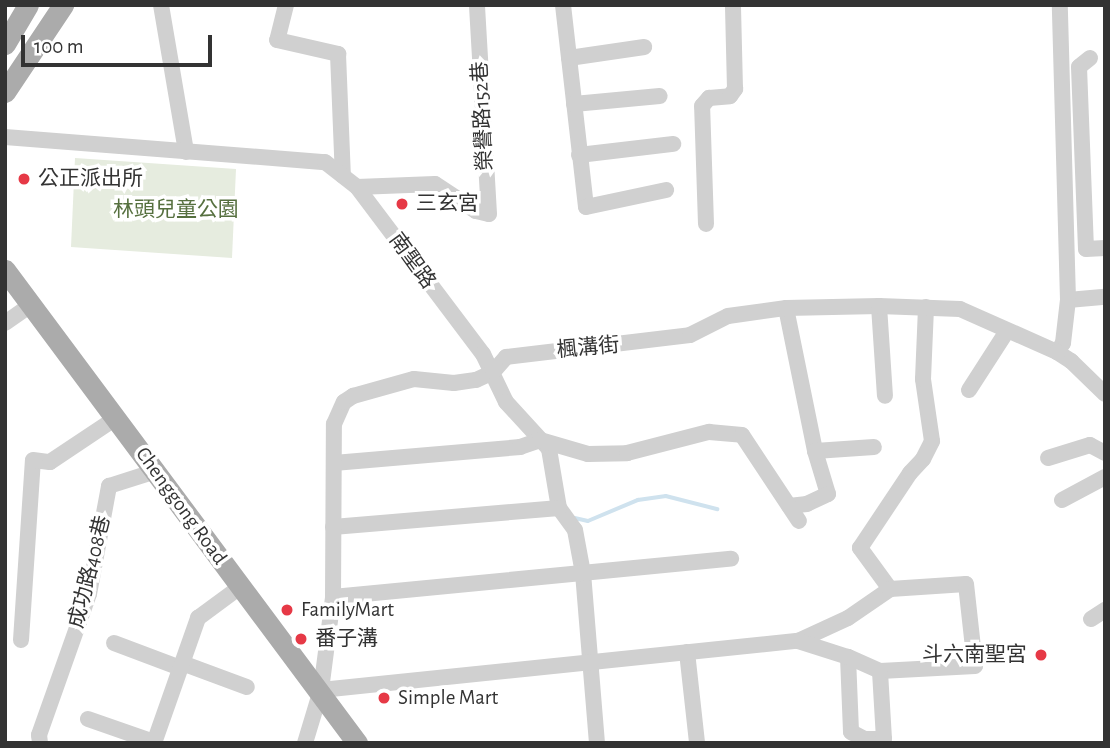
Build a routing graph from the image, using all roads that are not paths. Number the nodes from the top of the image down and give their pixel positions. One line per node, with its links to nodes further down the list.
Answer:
1 (28, 5): 9 (main road)
2 (63, 5): 14 (main road)
3 (161, 5): 19 (street)
4 (286, 5): 21 (street)
5 (477, 5): 22 (street, 榮譽路152巷)
6 (563, 5): 12 (street)
7 (733, 5): 24 (street)
8 (1060, 5): 28 (street)
9 (11, 22): 10 (main road)
10 (5, 44)
11 (645, 47): 12 (street)
12 (569, 58): 16 (street)
13 (1090, 58): 25 (street)
14 (5, 92)
15 (660, 96): 16 (street)
16 (574, 104): 20 (street)
17 (5, 137): 19 (street, 南聖路)
18 (673, 144): 20 (street)
19 (186, 152): 21 (street, 南聖路)
20 (579, 155): 23 (street)
21 (343, 176): 22 (street, 南聖路)
22 (357, 187): 36 (street, 南聖路)
23 (666, 190)
24 (706, 224)
25 (1105, 248)
26 (5, 270): 29 (main road, Chenggong Road)
27 (1105, 297): 28 (street)
28 (1068, 300): 35 (street)
29 (30, 305): 33 (street); 40 (main road, Chenggong Road)
30 (879, 306): 31 (street, 楓溝街); 32 (street, 楓溝街); 39 (street)
31 (926, 307): 34 (street, 楓溝街); 57 (street)
32 (786, 308): 36 (street, 楓溝街); 43 (street)
33 (5, 323)
34 (1007, 331): 35 (street, 楓溝街); 37 (street)
35 (1057, 352): 38 (street, 楓溝街)
36 (492, 372): 41 (street, 南聖路); 46 (street, 楓溝街)
37 (969, 390)
38 (1105, 394)
39 (884, 396)
40 (116, 418): 47 (main road, Chenggong Road); 59 (street)
41 (541, 440): 46 (street); 50 (street); 51 (street, 南聖路)
42 (874, 447): 43 (street)
43 (815, 451): 50 (street)
44 (1105, 453): 45 (street)
45 (1048, 458)
46 (334, 463): 53 (street, 楓溝街)
47 (156, 471): 56 (main road, Chenggong Road); 71 (street, 成功路408巷)
48 (1105, 477): 49 (street)
49 (1062, 500)
50 (789, 506): 52 (street)
51 (559, 508): 53 (street); 55 (street, 南聖路)
52 (799, 521)
53 (333, 527): 58 (street, 楓溝街)
54 (731, 559): 55 (street)
55 (583, 573): 58 (street); 64 (street, 南聖路)
56 (240, 587): 65 (street); 68 (main road, Chenggong Road)
57 (890, 589): 60 (street); 66 (street)
58 (333, 597): 68 (street, 楓溝街)
59 (21, 640)
60 (798, 641): 62 (street); 63 (street)
61 (114, 643): 65 (street)
62 (687, 652): 64 (street); 75 (street)
63 (848, 657): 66 (street); 66 (street)
64 (590, 663): 68 (street); 74 (street, 南聖路)
65 (181, 665): 67 (street); 70 (street)
66 (880, 671)
67 (247, 687)
68 (320, 690): 72 (street, 楓溝街); 73 (main road, Chenggong Road)
69 (88, 719): 70 (street)
70 (154, 742)
71 (40, 743)
72 (305, 743)
73 (357, 743)
74 (597, 743)
75 (697, 743)

